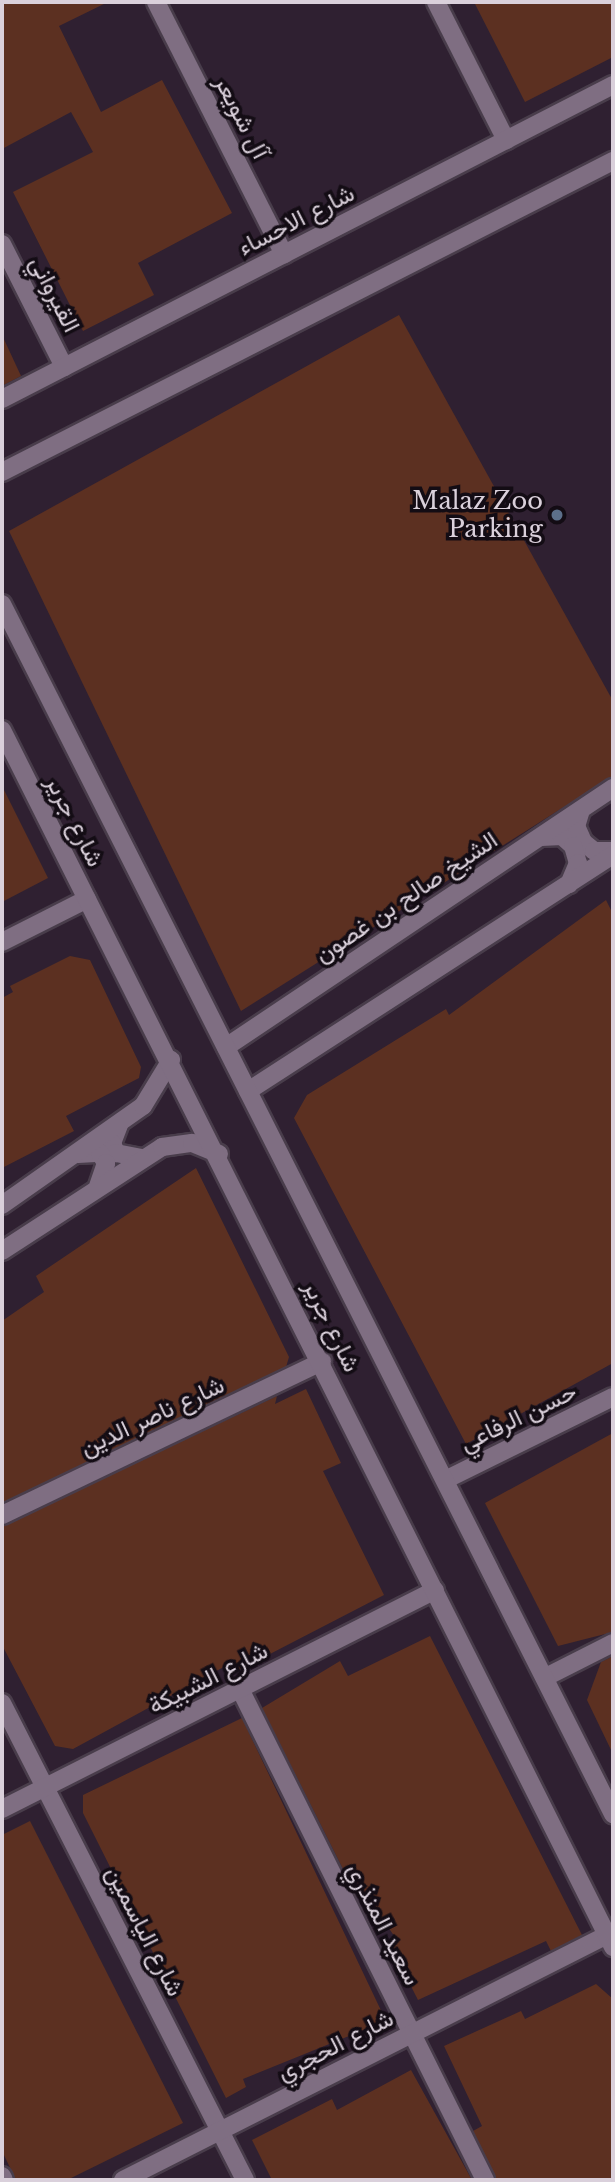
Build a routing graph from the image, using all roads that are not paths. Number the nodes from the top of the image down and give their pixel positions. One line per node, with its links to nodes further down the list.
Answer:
1 (156, 2): 7 (street, آل شويعر)
2 (436, 2): 4 (street)
3 (613, 86): 4 (street, شارع الاحساء)
4 (506, 141): 7 (street, شارع الاحساء)
5 (613, 161): 10 (street)
6 (2, 244): 8 (street, القيرواني)
7 (284, 254): 8 (street, شارع الاحساء)
8 (64, 367): 9 (street, شارع الاحساء)
9 (2, 399)
10 (21, 461): 11 (street); 12 (street)
11 (2, 463)
12 (2, 472)
13 (2, 604): 22 (street, شارع جرير)
14 (2, 730): 20 (street, شارع جرير)
15 (613, 788): 16 (street, الشيخ صالح بن غصون)
16 (581, 810): 17 (street, الشيخ صالح بن غصون); 18 (street)
17 (539, 838): 19 (street); 22 (street, الشيخ صالح بن غصون)
18 (613, 855): 19 (street)
19 (569, 884): 24 (street)
20 (87, 900): 21 (street); 23 (street, شارع جرير)
21 (2, 942)
22 (226, 1047): 24 (street, شارع جرير)
23 (171, 1060): 25 (street); 27 (street, شارع جرير)
24 (248, 1091): 34 (street, شارع جرير)
25 (119, 1125): 26 (street); 28 (street)
26 (78, 1153): 29 (street); 30 (street)
27 (219, 1154): 28 (street); 32 (street, شارع جرير)
28 (141, 1158): 29 (street)
29 (98, 1186): 31 (street)
30 (2, 1205)
31 (2, 1251)
32 (323, 1362): 35 (street, شارع ناصر الدين); 36 (street, شارع جرير)
33 (613, 1397): 34 (street, حسن الرفاعي)
34 (445, 1480): 38 (street, شارع جرير)
35 (2, 1515)
36 (435, 1590): 39 (street, شارع الشبيكة); 44 (street, شارع جرير)
37 (613, 1643): 38 (street)
38 (546, 1677): 43 (street, شارع جرير)
39 (240, 1689): 41 (street, شارع الشبيكة); 45 (street, سعيد المنذري)
40 (2, 1703): 41 (street, شارع الياسمين)
41 (45, 1788): 42 (street, شارع الشبيكة); 46 (street, شارع الياسمين)
42 (2, 1809)
43 (613, 1814)
44 (610, 1941): 45 (street, شارع الحجري)
45 (412, 2034): 46 (street, شارع الحجري); 49 (street, سعيد المنذري)
46 (220, 2132): 47 (street, شارع الحجري); 48 (street, شارع الياسمين)
47 (123, 2180)
48 (244, 2180)
49 (485, 2180)

